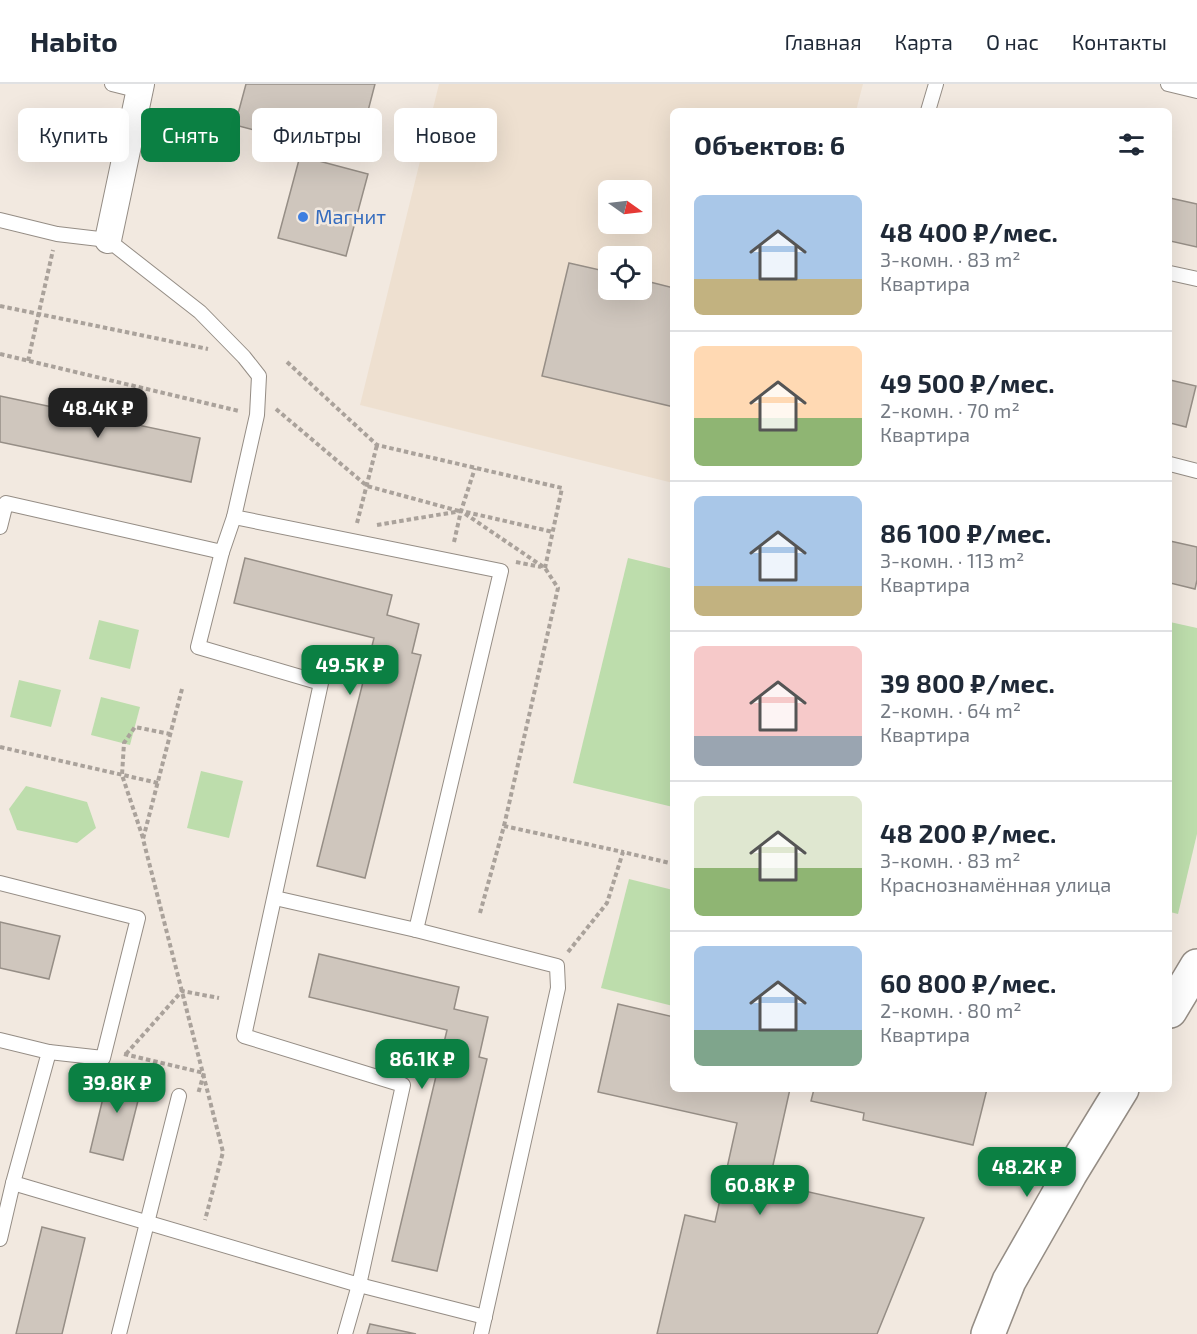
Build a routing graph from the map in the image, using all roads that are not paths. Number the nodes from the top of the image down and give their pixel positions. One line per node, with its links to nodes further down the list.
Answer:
1 (112, 84): 4 (lane)
2 (936, 84): 6 (lane)
3 (1167, 84): 5 (lane)
4 (140, 88): 8 (street)
5 (1197, 91)
6 (929, 108)
7 (0, 220): 8 (lane)
8 (108, 240): 13 (lane)
9 (1172, 273): 10 (lane)
10 (1197, 279)
11 (1172, 465): 12 (lane)
12 (1197, 471)
13 (234, 517): 15 (lane); 18 (lane)
14 (0, 527): 15 (lane)
15 (222, 552): 17 (lane)
16 (0, 883): 22 (lane)
17 (275, 898): 18 (lane); 28 (lane)
18 (416, 930): 29 (lane)
19 (1197, 966): 20 (street)
20 (1172, 1008)
21 (0, 1040): 22 (lane)
22 (49, 1052): 25 (lane)
23 (1120, 1092): 33 (street)
24 (179, 1096): 26 (lane)
25 (13, 1183): 26 (lane); 27 (lane)
26 (149, 1222): 28 (lane); 30 (lane)
27 (0, 1239)
28 (359, 1285): 29 (lane); 31 (lane)
29 (486, 1317): 32 (lane)
30 (119, 1334)
31 (345, 1334)
32 (481, 1334)
33 (988, 1334)

